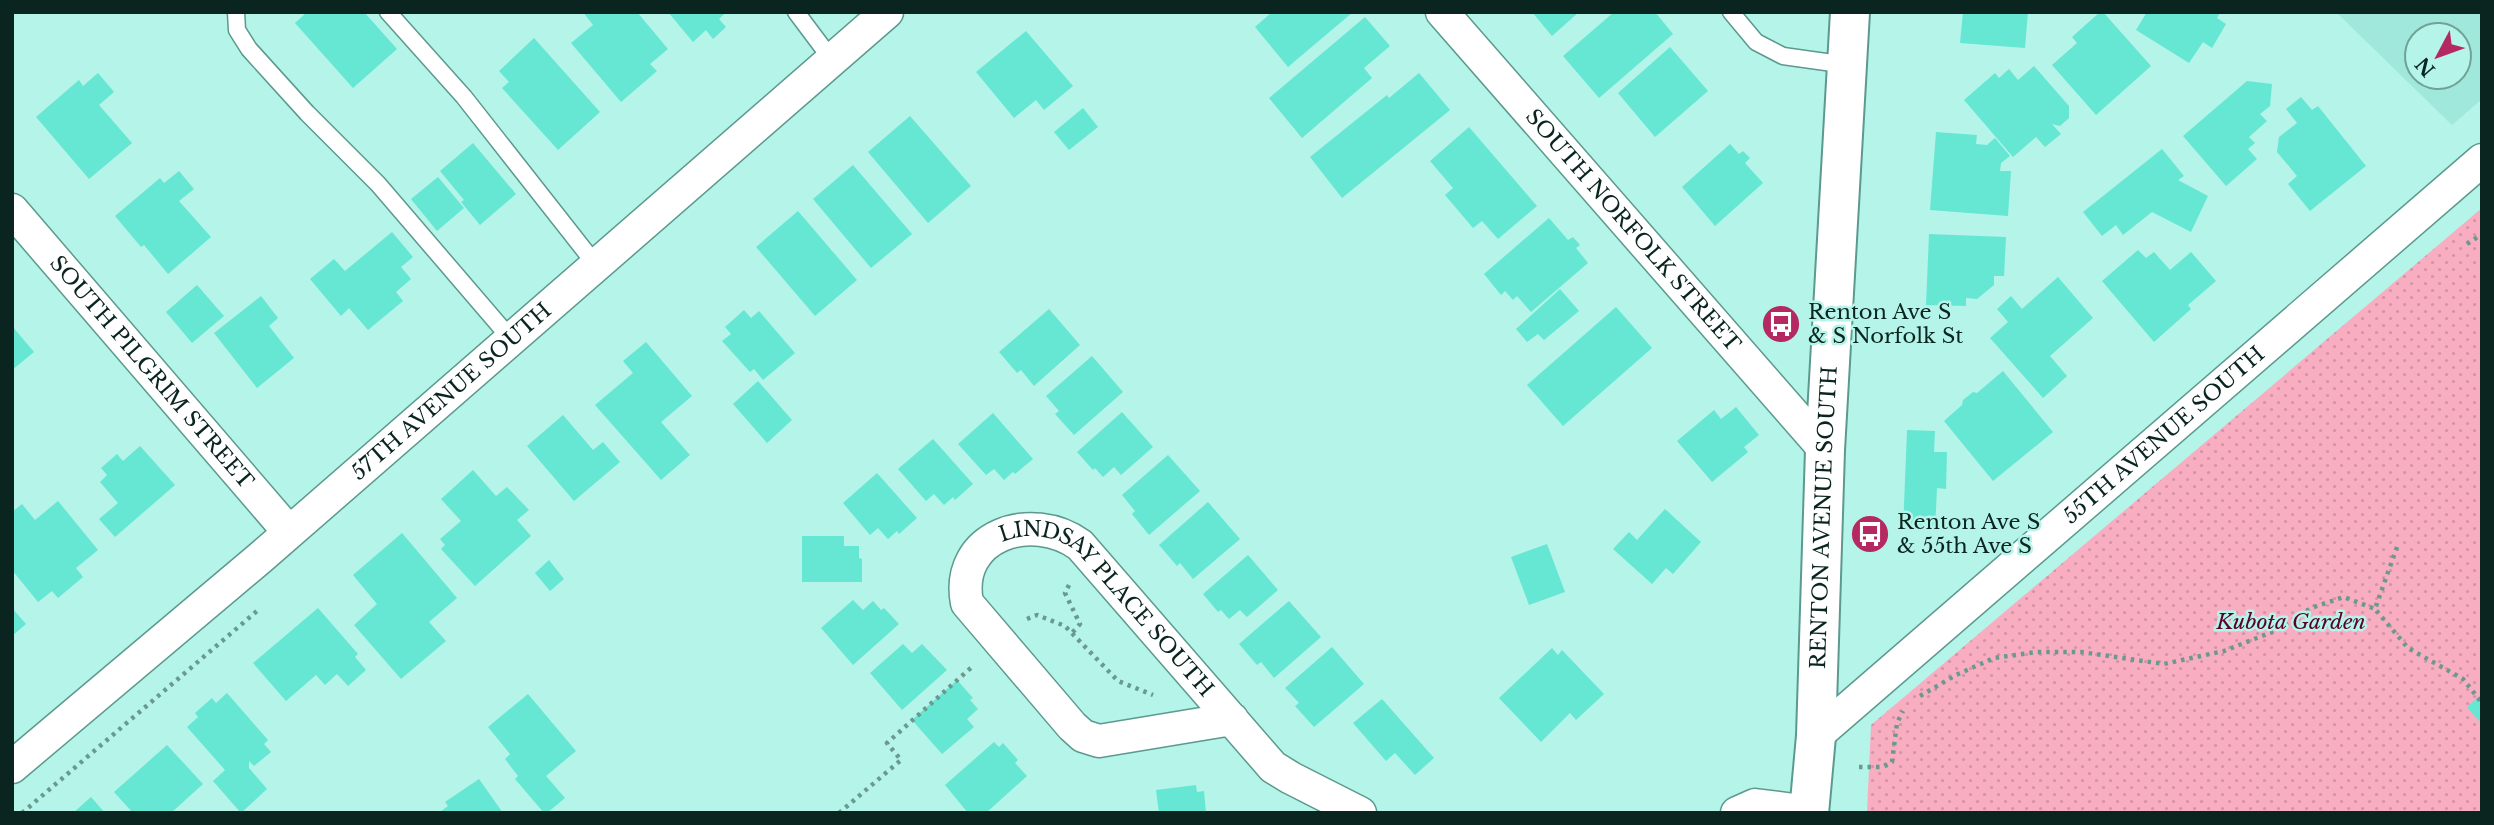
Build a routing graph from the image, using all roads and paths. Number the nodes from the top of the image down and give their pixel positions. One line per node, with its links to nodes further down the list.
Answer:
1 (236, 12): 15 (lane)
2 (388, 12): 14 (lane)
3 (796, 12): 8 (lane)
4 (887, 12): 8 (street, 57TH AVENUE SOUTH)
5 (1442, 12): 16 (street, SOUTH NORFOLK STREET)
6 (1731, 12): 9 (lane)
7 (1850, 12): 9 (main road, RENTON AVENUE SOUTH)
8 (832, 60): 14 (street, 57TH AVENUE SOUTH)
9 (1847, 65): 16 (main road, RENTON AVENUE SOUTH)
10 (2482, 160): 27 (street, 55TH AVENUE SOUTH)
11 (12, 210): 17 (street, SOUTH PILGRIM STREET)
12 (2482, 234): 13 (path)
13 (2467, 244)
14 (596, 265): 15 (street, 57TH AVENUE SOUTH)
15 (512, 339): 17 (street, 57TH AVENUE SOUTH)
16 (1825, 450): 27 (main road, RENTON AVENUE SOUTH)
17 (289, 532): 28 (street, 57TH AVENUE SOUTH)
18 (2397, 547): 21 (path)
19 (1071, 581): 23 (path)
20 (264, 605): 31 (path)
21 (2375, 609): 25 (path); 29 (path)
22 (1009, 632): 23 (path); 26 (street, LINDSAY PLACE SOUTH); 26 (street, LINDSAY PLACE SOUTH); 32 (path)
23 (1072, 633): 24 (path)
24 (1165, 698)
25 (2482, 703)
26 (1231, 719): 33 (street, LINDSAY PLACE SOUTH)
27 (1816, 736): 30 (main road, RENTON AVENUE SOUTH)
28 (12, 767)
29 (1859, 767)
30 (1809, 812): 34 (street)
31 (22, 813)
32 (839, 813)
33 (1360, 813)
34 (1737, 813)

